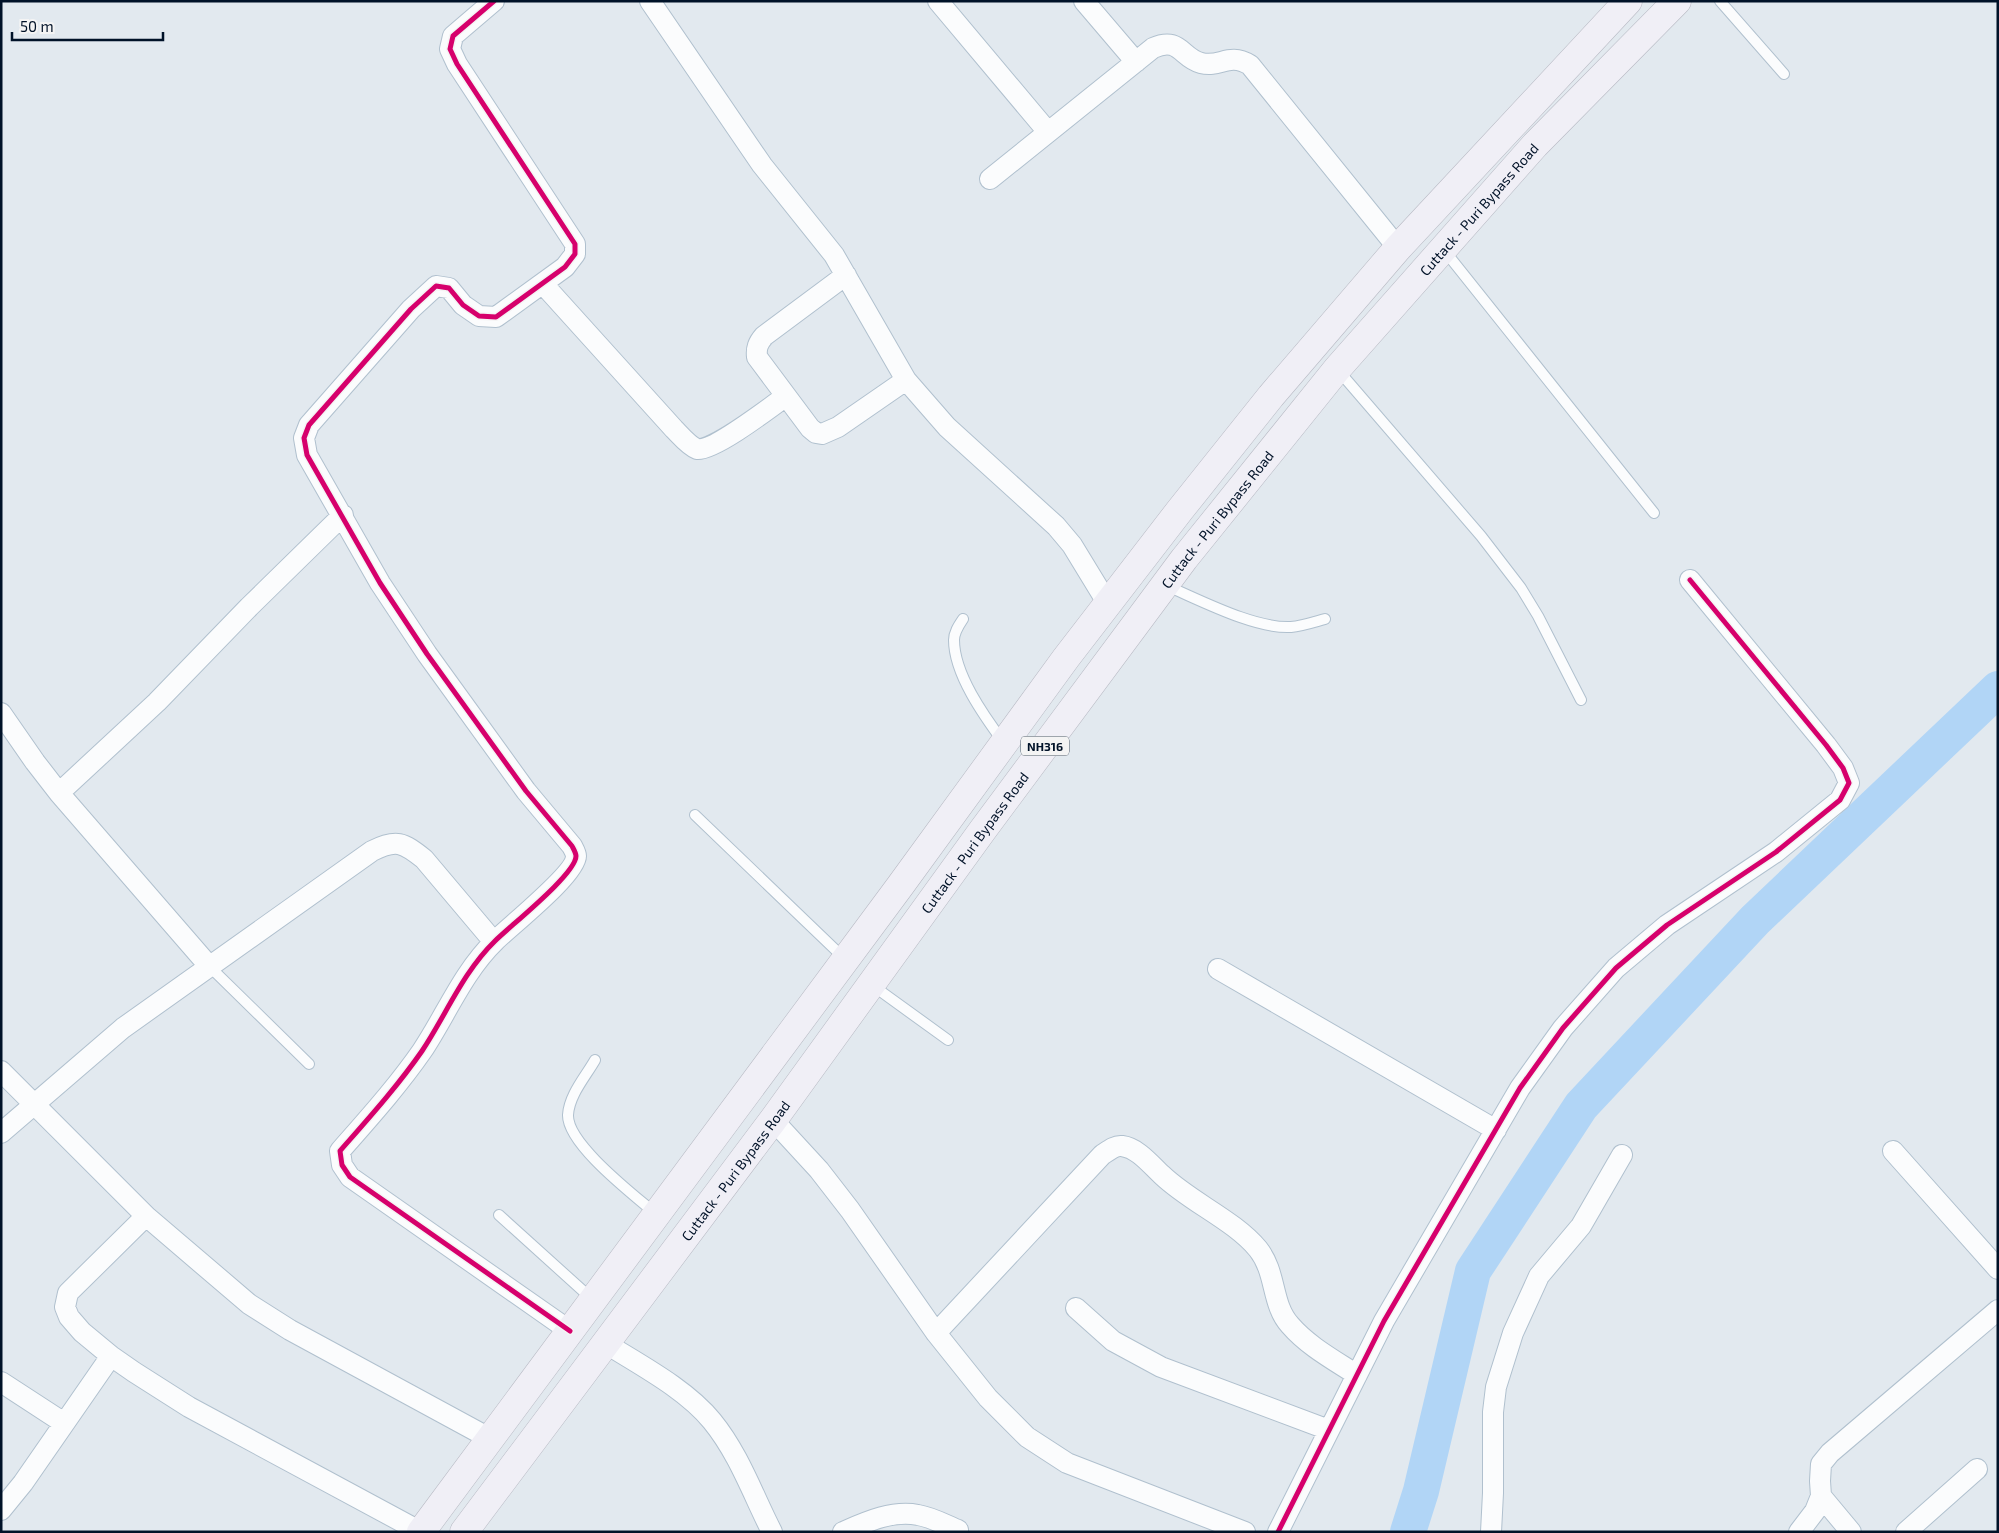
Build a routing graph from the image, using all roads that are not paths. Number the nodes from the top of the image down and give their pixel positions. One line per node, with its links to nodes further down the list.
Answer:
1 (494, 1): 15 (street)
2 (650, 1): 14 (street)
3 (938, 1): 10 (street)
4 (1084, 1): 8 (street)
5 (1628, 1): 12 (highway, NH316)
6 (1677, 1): 13 (highway, Cuttack - Puri Bypass Road / NH316)
7 (1720, 1): 9 (lane)
8 (1136, 62): 10 (street); 12 (street)
9 (1784, 74)
10 (1048, 132): 11 (street)
11 (990, 179)
12 (1398, 248): 23 (highway, NH316)
13 (1444, 250): 16 (highway, Cuttack - Puri Bypass Road / NH316); 19 (lane)
14 (846, 275): 17 (street); 18 (street)
15 (543, 284): 18 (street); 20 (street)
16 (1337, 369): 22 (highway, Cuttack - Puri Bypass Road / NH316); 26 (lane)
17 (906, 380): 18 (street); 23 (street)
18 (786, 396)
19 (1654, 513)
20 (343, 516): 29 (street); 31 (street)
21 (1690, 580): 42 (street)
22 (1165, 585): 25 (lane); 35 (highway, Cuttack - Puri Bypass Road / NH316)
23 (1108, 604): 28 (highway, NH316)
24 (963, 619): 28 (lane)
25 (1325, 619)
26 (1581, 700)
27 (1, 713): 29 (street)
28 (1004, 744): 32 (highway, NH316)
29 (59, 793): 33 (street)
30 (695, 815): 32 (lane)
31 (494, 942): 33 (street); 53 (street)
32 (846, 960): 46 (highway, NH316)
33 (209, 966): 38 (lane); 40 (street)
34 (1218, 969): 42 (street)
35 (870, 985): 36 (lane); 41 (highway, Cuttack - Puri Bypass Road / NH316)
36 (948, 1040)
37 (595, 1060): 46 (lane)
38 (309, 1064)
39 (1, 1071): 40 (street)
40 (34, 1103): 43 (street); 48 (street)
41 (773, 1120): 54 (street); 55 (highway, Cuttack - Puri Bypass Road / NH316)
42 (1496, 1130): 57 (street)
43 (1, 1133)
44 (1893, 1151): 49 (street)
45 (1622, 1155): 72 (street)
46 (657, 1214): 50 (highway, NH316)
47 (499, 1215): 50 (lane)
48 (146, 1216): 56 (street); 61 (street)
49 (1998, 1269)
50 (593, 1300): 53 (highway, NH316)
51 (1076, 1308): 60 (street)
52 (1998, 1310): 63 (street)
53 (570, 1331): 61 (highway, NH316)
54 (936, 1333): 57 (street); 70 (street)
55 (605, 1343): 67 (highway, Cuttack - Puri Bypass Road / NH316); 68 (street)
56 (111, 1356): 59 (street); 66 (street)
57 (1357, 1375): 60 (street)
58 (1, 1382): 59 (street)
59 (64, 1423): 64 (street)
60 (1329, 1430): 71 (street)
61 (489, 1438): 66 (highway, NH316)
62 (1976, 1469): 75 (street)
63 (1821, 1496): 73 (street); 74 (street)
64 (1, 1510)
65 (958, 1530): 69 (street)
66 (421, 1532)
67 (464, 1532)
68 (772, 1532)
69 (843, 1532)
70 (1245, 1532)
71 (1278, 1532)
72 (1491, 1532)
73 (1799, 1532)
74 (1851, 1532)
75 (1906, 1532)

